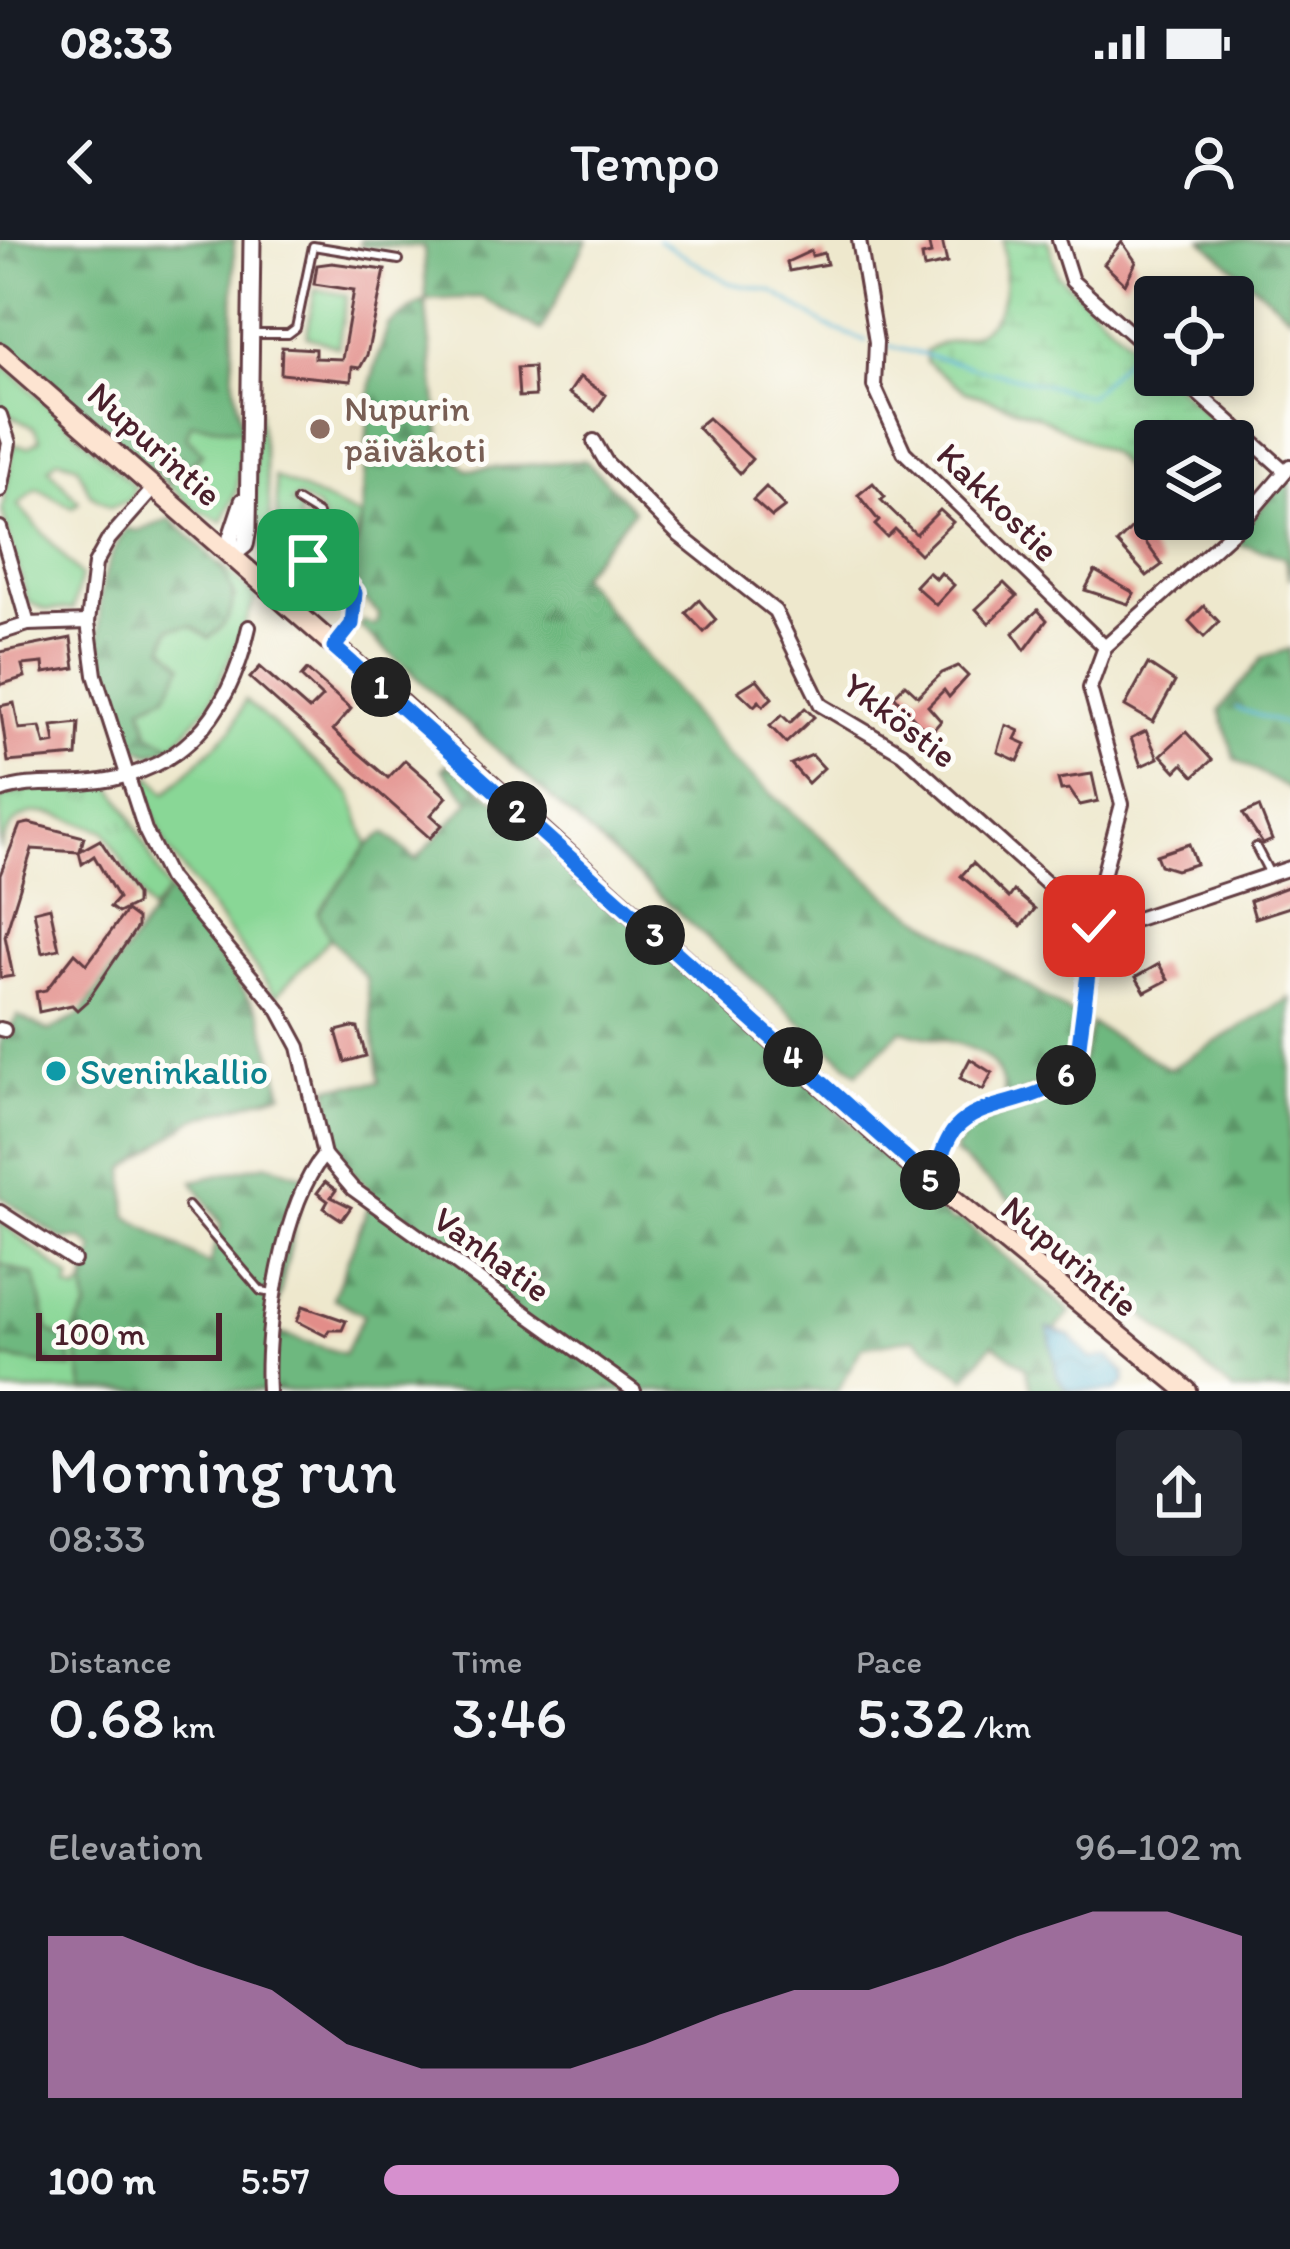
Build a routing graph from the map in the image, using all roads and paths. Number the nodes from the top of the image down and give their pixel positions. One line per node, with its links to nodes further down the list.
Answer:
1 (252, 240): 5 (street)
2 (859, 240): 24 (street, Kakkostie)
3 (1058, 240): 6 (street)
4 (399, 260): 5 (lane)
5 (251, 334): 16 (street)
6 (1134, 336)
7 (0, 353): 12 (main road, Nupurintie)
8 (1203, 396): 11 (street)
9 (0, 415): 13 (street)
10 (594, 441): 30 (street, Ykköstie)
11 (1287, 468): 24 (street)
12 (154, 488): 16 (main road, Nupurintie); 19 (street)
13 (0, 490)
14 (298, 501): 17 (lane)
15 (0, 528): 20 (street)
16 (232, 556): 23 (main road, Nupurintie)
17 (324, 562): 18 (lane); 18 (lane)
18 (356, 603): 23 (lane)
19 (88, 622): 20 (street); 25 (street)
20 (28, 624): 22 (street)
21 (249, 627): 25 (street)
22 (0, 633)
23 (334, 647): 32 (main road, Nupurintie)
24 (1105, 647): 30 (street)
25 (127, 772): 26 (street); 31 (street)
26 (0, 791)
27 (1256, 847): 29 (lane)
28 (1290, 868): 29 (street)
29 (1270, 874): 30 (street)
30 (1094, 926): 32 (street)
31 (324, 1155): 36 (street); 39 (street, Vanhatie)
32 (932, 1181): 37 (main road, Nupurintie)
33 (188, 1205): 36 (lane)
34 (0, 1212): 35 (street)
35 (74, 1260)
36 (277, 1294): 38 (street)
37 (1183, 1390)
38 (268, 1391)
39 (634, 1391)

